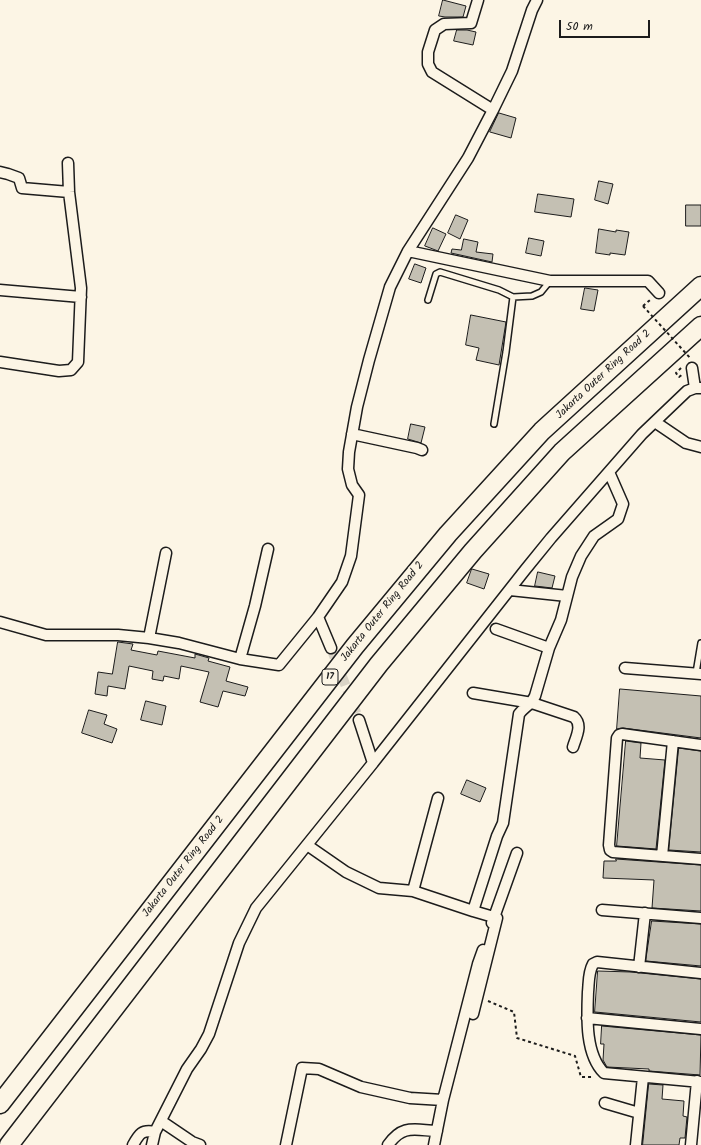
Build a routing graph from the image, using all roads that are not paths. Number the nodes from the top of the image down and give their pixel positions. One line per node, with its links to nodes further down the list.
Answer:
1 (478, 0): 3 (street)
2 (537, 0): 3 (street)
3 (493, 110): 7 (street)
4 (68, 163): 6 (street)
5 (0, 172): 6 (street)
6 (69, 192): 12 (street)
7 (408, 251): 8 (street); 21 (street)
8 (550, 281): 11 (street); 13 (lane)
9 (701, 286): 65 (highway, Jakarta Outer Ring Road 2 / 17)
10 (0, 290): 12 (street)
11 (659, 293)
12 (81, 297): 16 (street)
13 (513, 297): 14 (lane); 20 (lane)
14 (428, 300)
15 (701, 326): 70 (highway)
16 (0, 362)
17 (692, 364): 18 (street)
18 (698, 388): 19 (street)
19 (655, 422): 22 (street); 24 (street)
20 (494, 424)
21 (352, 434): 23 (street); 29 (street)
22 (701, 446)
23 (422, 450)
24 (609, 472): 27 (street); 28 (street)
25 (268, 549): 36 (street)
26 (166, 552): 32 (street)
27 (510, 590): 28 (street); 45 (street)
28 (567, 596): 35 (street)
29 (318, 617): 34 (street); 36 (street)
30 (0, 622): 32 (street)
31 (496, 629): 35 (street)
32 (149, 638): 36 (street)
33 (701, 643): 38 (lane)
34 (332, 648)
35 (549, 648): 40 (street)
36 (240, 659)
37 (625, 668): 38 (street)
38 (698, 674)
39 (473, 693): 40 (street)
40 (532, 703): 44 (street); 51 (street)
41 (359, 720): 45 (street)
42 (673, 741): 43 (street); 48 (street); 48 (street)
43 (701, 745)
44 (573, 747)
45 (373, 763): 47 (street)
46 (438, 798): 50 (street)
47 (307, 845): 50 (street); 67 (street)
48 (662, 856): 49 (street)
49 (701, 859)
50 (414, 891): 51 (street)
51 (473, 910): 54 (street)
52 (602, 910): 53 (street)
53 (645, 913): 55 (street); 56 (street)
54 (497, 918): 58 (street); 63 (street)
55 (701, 918)
56 (639, 967): 57 (street); 59 (street)
57 (701, 973)
58 (473, 1014)
59 (587, 1018): 60 (street); 61 (street)
60 (701, 1029)
61 (643, 1077): 62 (street); 66 (street)
62 (699, 1082): 78 (street)
63 (443, 1100): 68 (street); 74 (street)
64 (605, 1103): 66 (street)
65 (0, 1104)
66 (639, 1113): 77 (street)
67 (161, 1121): 69 (street); 73 (street)
68 (437, 1131): 75 (street); 76 (street)
69 (155, 1132): 71 (street); 72 (street)
70 (9, 1145)
71 (133, 1145)
72 (152, 1145)
73 (200, 1145)
74 (286, 1145)
75 (388, 1145)
76 (434, 1145)
77 (636, 1145)
78 (691, 1145)

